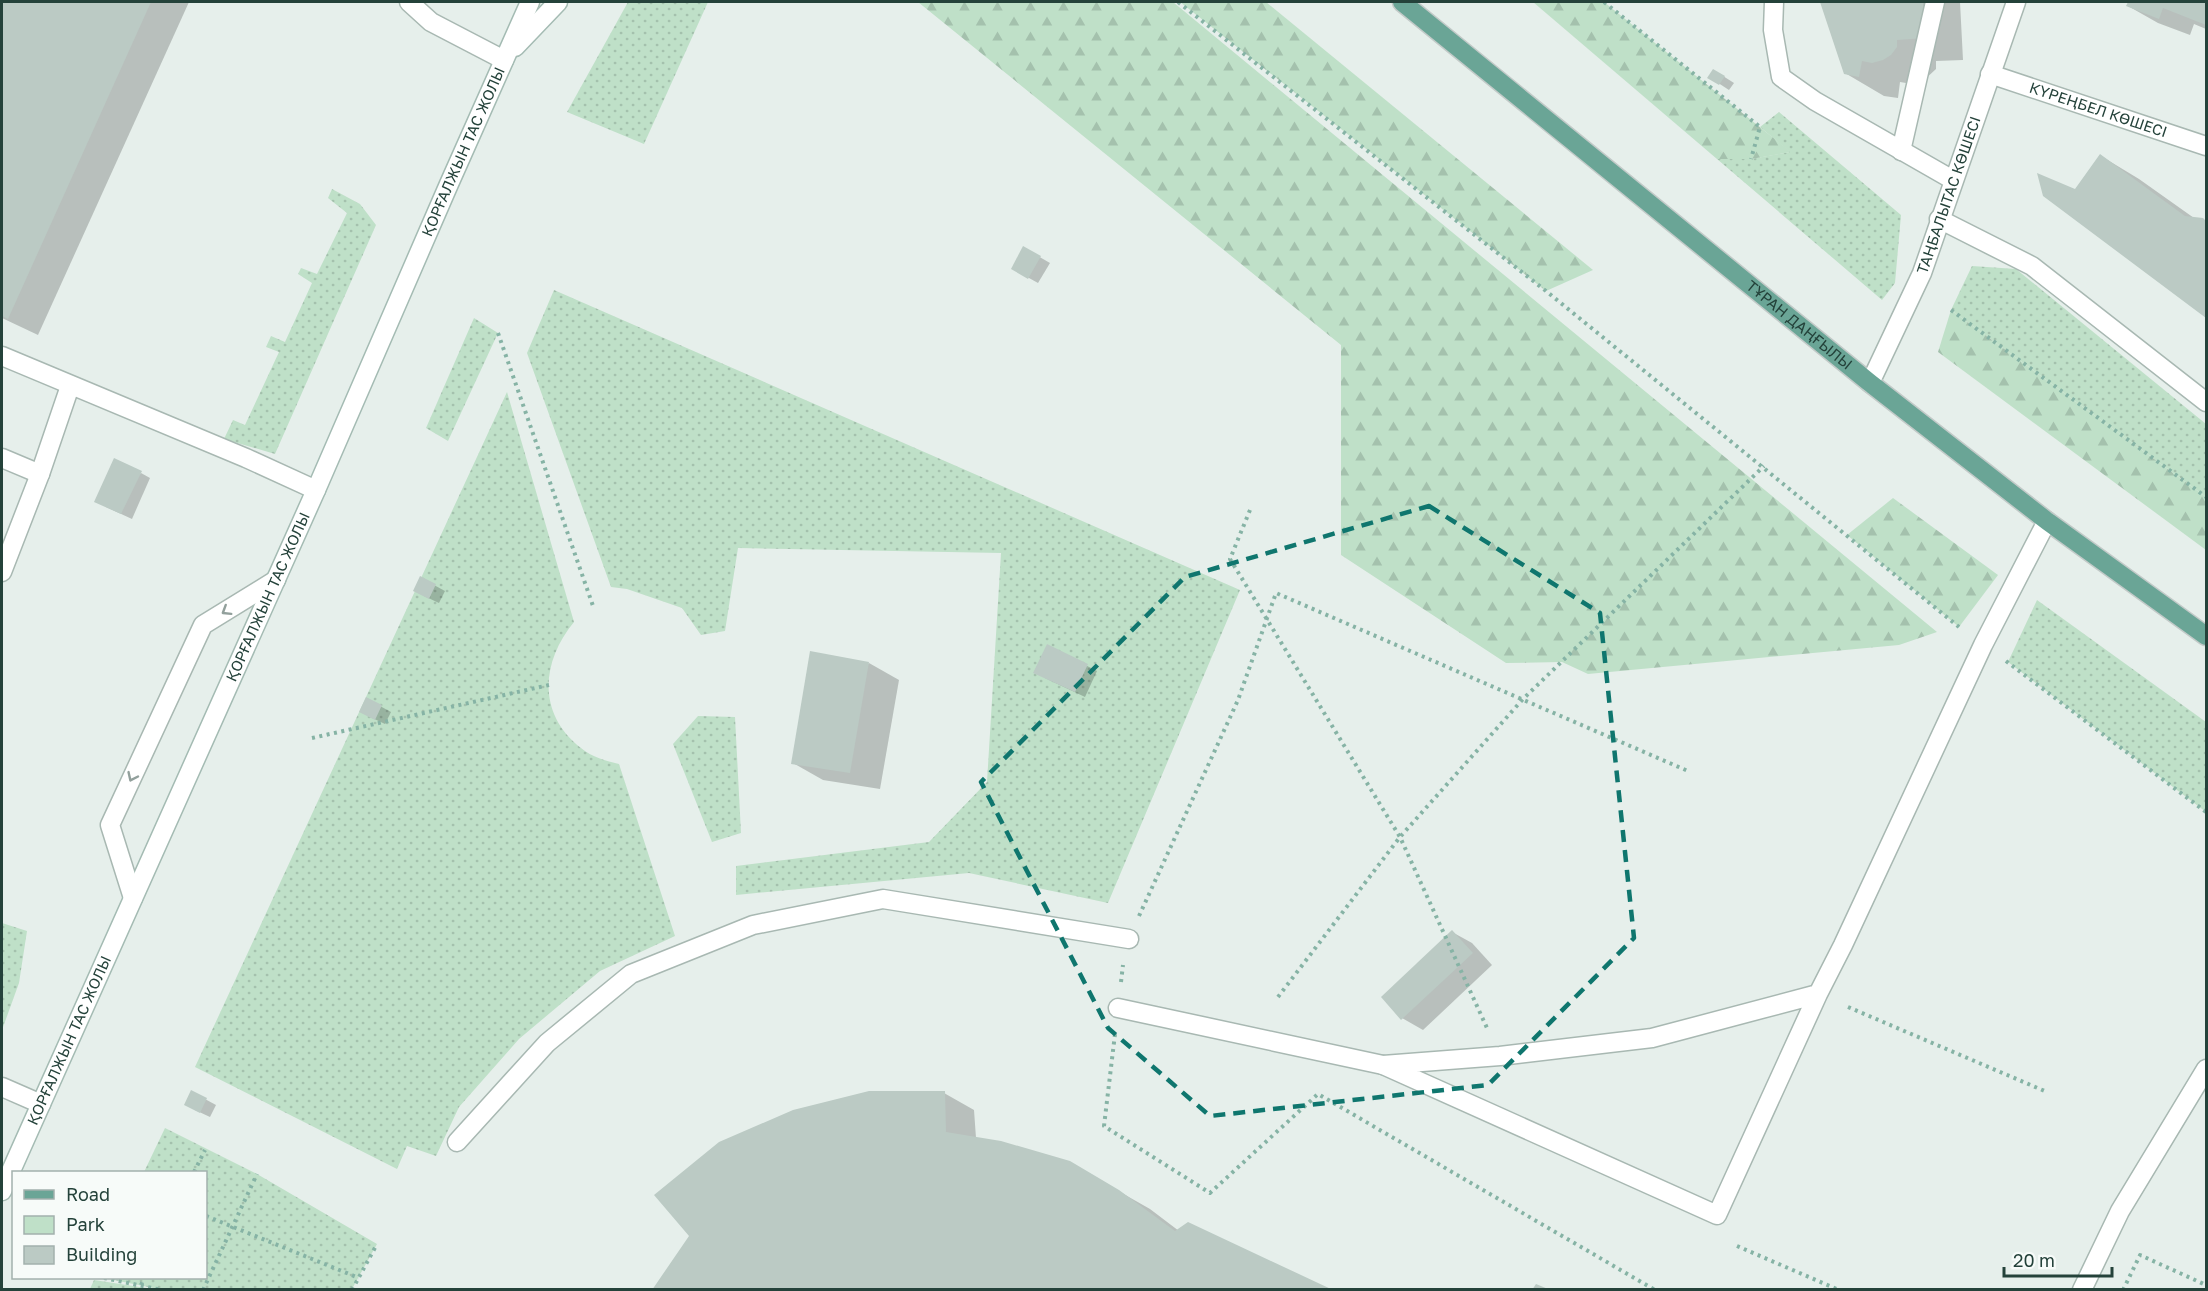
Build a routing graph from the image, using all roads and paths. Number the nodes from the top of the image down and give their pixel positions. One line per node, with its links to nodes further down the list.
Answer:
1 (409, 2): 10 (main road)
2 (530, 2): 10 (main road, ҚОРҒАЛЖЫН ТАС ЖОЛЫ)
3 (558, 2): 10 (main road)
4 (1178, 2): 24 (path)
5 (1402, 2): 20 (main road, ТҰРАН ДАҢҒЫЛЫ)
6 (1604, 2): 14 (path)
7 (1774, 2): 13 (main road)
8 (1935, 2): 13 (main road)
9 (2016, 2): 11 (main road, ТАҢБАЛЫТАС КӨШЕСІ)
10 (504, 60): 26 (main road, ҚОРҒАЛЖЫН ТАС ЖОЛЫ)
11 (1990, 74): 12 (main road, КҮРЕҢБЕЛ КӨШЕСІ); 15 (main road, ТАҢБАЛЫТАС КӨШЕСІ)
12 (2206, 146)
13 (1901, 151): 15 (main road)
14 (1751, 159)
15 (1953, 180): 16 (main road, ТАҢБАЛЫТАС КӨШЕСІ)
16 (1939, 219): 20 (main road, ТАҢБАЛЫТАС КӨШЕСІ); 22 (main road)
17 (1951, 310): 27 (path)
18 (498, 333): 32 (path)
19 (2, 356): 21 (main road)
20 (1870, 383): 29 (main road, ТҰРАН ДАҢҒЫЛЫ)
21 (70, 386): 25 (main road); 26 (main road)
22 (2206, 402)
23 (2, 458): 25 (main road)
24 (1764, 466): 34 (path); 38 (path)
25 (40, 474): 30 (main road)
26 (316, 490): 31 (main road, ҚОРҒАЛЖЫН ТАС ЖОЛЫ)
27 (2206, 497)
28 (1250, 510): 33 (path)
29 (2047, 521): 35 (main road, ТҰРАН ДАҢҒЫЛЫ); 45 (main road)
30 (2, 572)
31 (276, 580): 43 (main road, ҚОРҒАЛЖЫН ТАС ЖОЛЫ); 43 (main road, one-way to 43)
32 (593, 606)
33 (1266, 621): 38 (path); 42 (path); 44 (path)
34 (1959, 627)
35 (2206, 636)
36 (2001, 657): 41 (path)
37 (549, 685): 39 (path)
38 (1523, 699): 40 (path); 42 (path)
39 (312, 738)
40 (1688, 771)
41 (2206, 812)
42 (1400, 837): 46 (path); 49 (path)
43 (133, 898): 54 (main road, ҚОРҒАЛЖЫН ТАС ЖОЛЫ)
44 (1129, 939): 48 (path); 55 (main road)
45 (1818, 994): 49 (main road); 50 (main road)
46 (1278, 997)
47 (1848, 1007): 53 (path)
48 (1118, 1008): 50 (main road); 72 (path)
49 (1500, 1056): 50 (main road)
50 (1383, 1065)
51 (2206, 1069): 74 (main road)
52 (2, 1087): 54 (main road)
53 (2047, 1092)
54 (41, 1104): 59 (main road, ҚОРҒАЛЖЫН ТАС ЖОЛЫ)
55 (457, 1142)
56 (205, 1150): 57 (path)
57 (195, 1171)
58 (257, 1174): 61 (path)
59 (2, 1191)
60 (207, 1216): 61 (path)
61 (232, 1226): 64 (path); 70 (path)
62 (377, 1244): 64 (path)
63 (1737, 1246): 73 (path)
64 (359, 1278): 71 (path)
65 (109, 1279): 67 (path)
66 (144, 1279): 67 (path)
67 (141, 1285): 69 (path)
68 (2206, 1285): 75 (path)
69 (162, 1290)
70 (203, 1290)
71 (352, 1290)
72 (1655, 1290)
73 (1839, 1290)
74 (2082, 1290)
75 (2123, 1290)

